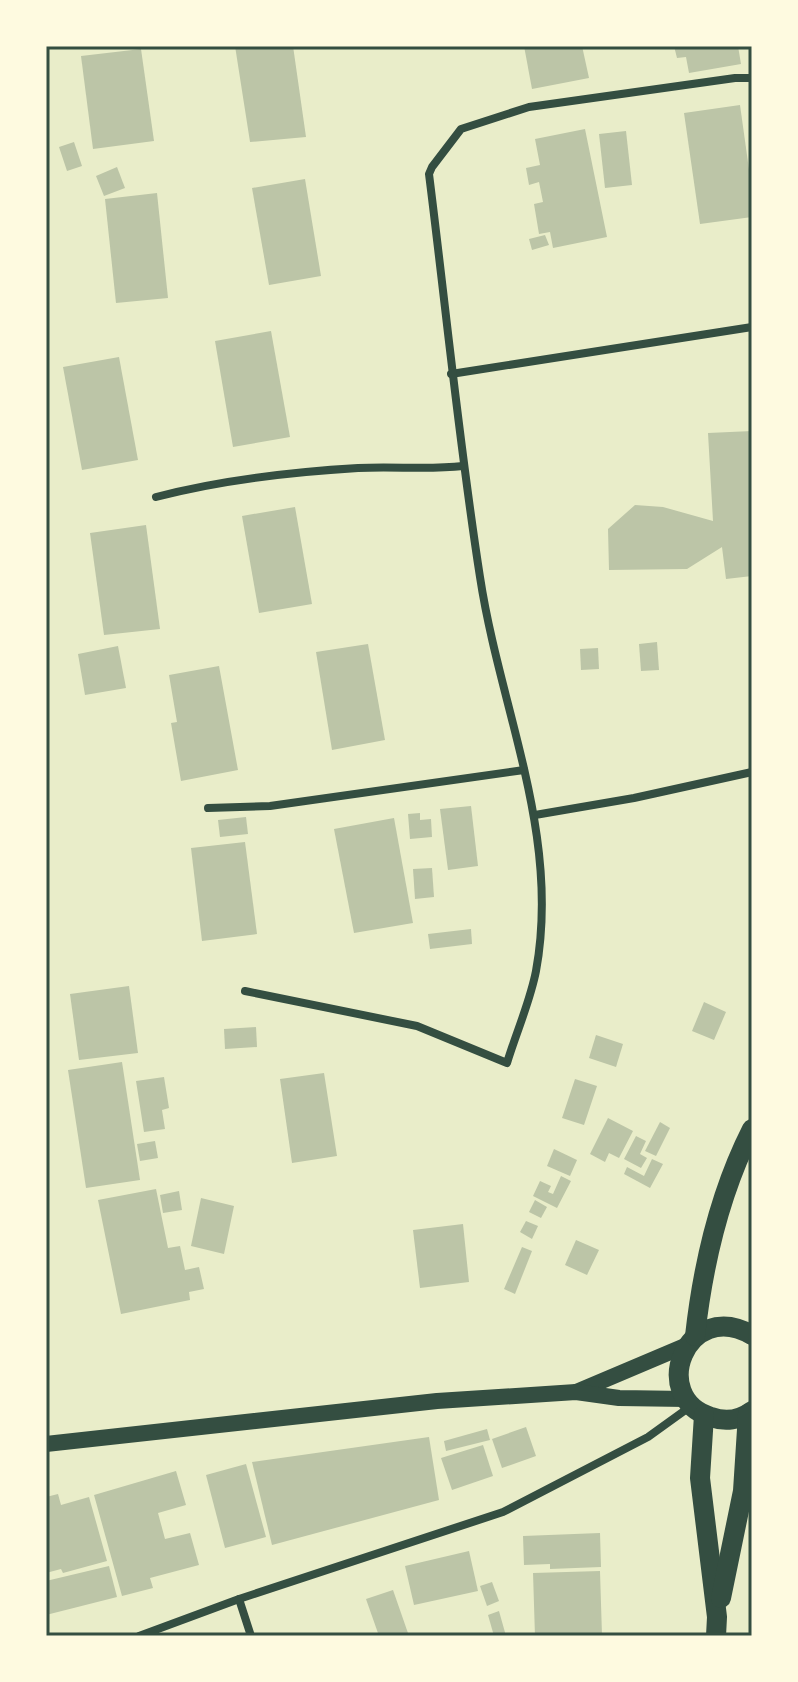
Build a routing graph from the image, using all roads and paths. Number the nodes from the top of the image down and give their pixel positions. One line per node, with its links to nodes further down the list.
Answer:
1 (752, 78): 3 (street)
2 (752, 327): 3 (street)
3 (451, 374): 4 (street)
4 (463, 466): 5 (street); 6 (street)
5 (156, 497)
6 (524, 770): 8 (street); 9 (street)
7 (752, 772): 9 (street)
8 (208, 808)
9 (535, 815): 10 (street)
10 (245, 991)
11 (752, 1129): 13 (main road)
12 (752, 1335): 13 (main road)
13 (691, 1340): 14 (main road); 15 (main road)
14 (576, 1392): 15 (main road); 17 (main road)
15 (694, 1406): 16 (main road); 18 (street); 19 (main road)
16 (750, 1413): 19 (main road)
17 (46, 1444)
18 (239, 1599): 20 (street); 21 (street)
19 (716, 1626)
20 (139, 1636)
21 (251, 1636)

